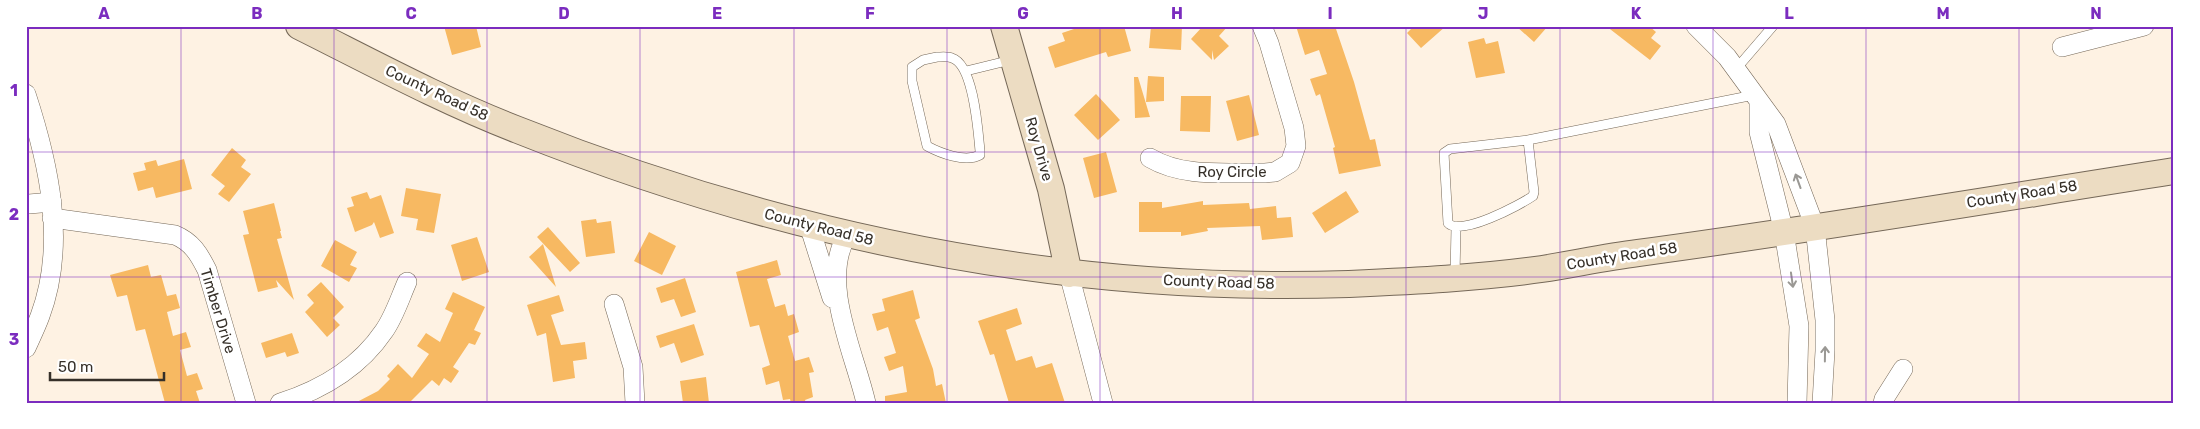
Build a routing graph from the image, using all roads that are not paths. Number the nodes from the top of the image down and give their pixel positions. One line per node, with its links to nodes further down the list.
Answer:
1 (299, 26): 18 (street, County Road 58)
2 (1004, 26): 8 (street, Roy Drive)
3 (1262, 26): 14 (street, Roy Circle)
4 (1696, 26): 9 (street)
5 (1773, 26): 9 (lane)
6 (2144, 26): 7 (street)
7 (2062, 47)
8 (1014, 60): 10 (lane); 23 (street, Roy Drive)
9 (1736, 69): 12 (street)
10 (966, 71): 10 (lane)
11 (26, 94): 17 (street)
12 (1756, 98): 13 (lane); 19 (street, one-way to 12); 21 (street)
13 (1528, 140): 20 (lane); 20 (lane)
14 (1150, 158)
15 (2174, 171): 19 (street, County Road 58)
16 (29, 204): 17 (street, Timber Drive)
17 (52, 210): 28 (street); 30 (street, Timber Drive)
18 (809, 225): 22 (street, County Road 58); 27 (street)
19 (1815, 227): 21 (street, County Road 58); 36 (street, one-way to 19)
20 (1456, 228): 24 (lane)
21 (1784, 232): 24 (street, County Road 58); 35 (street, one-way to 35)
22 (847, 235): 23 (street, County Road 58); 27 (street)
23 (1069, 274): 24 (street, County Road 58); 34 (street)
24 (1455, 278)
25 (408, 282): 31 (street)
26 (614, 304): 32 (street)
27 (841, 314): 33 (street)
28 (26, 348)
29 (1903, 369): 37 (street)
30 (246, 403)
31 (280, 403)
32 (635, 403)
33 (866, 403)
34 (1103, 403)
35 (1797, 403)
36 (1822, 403)
37 (1883, 403)

